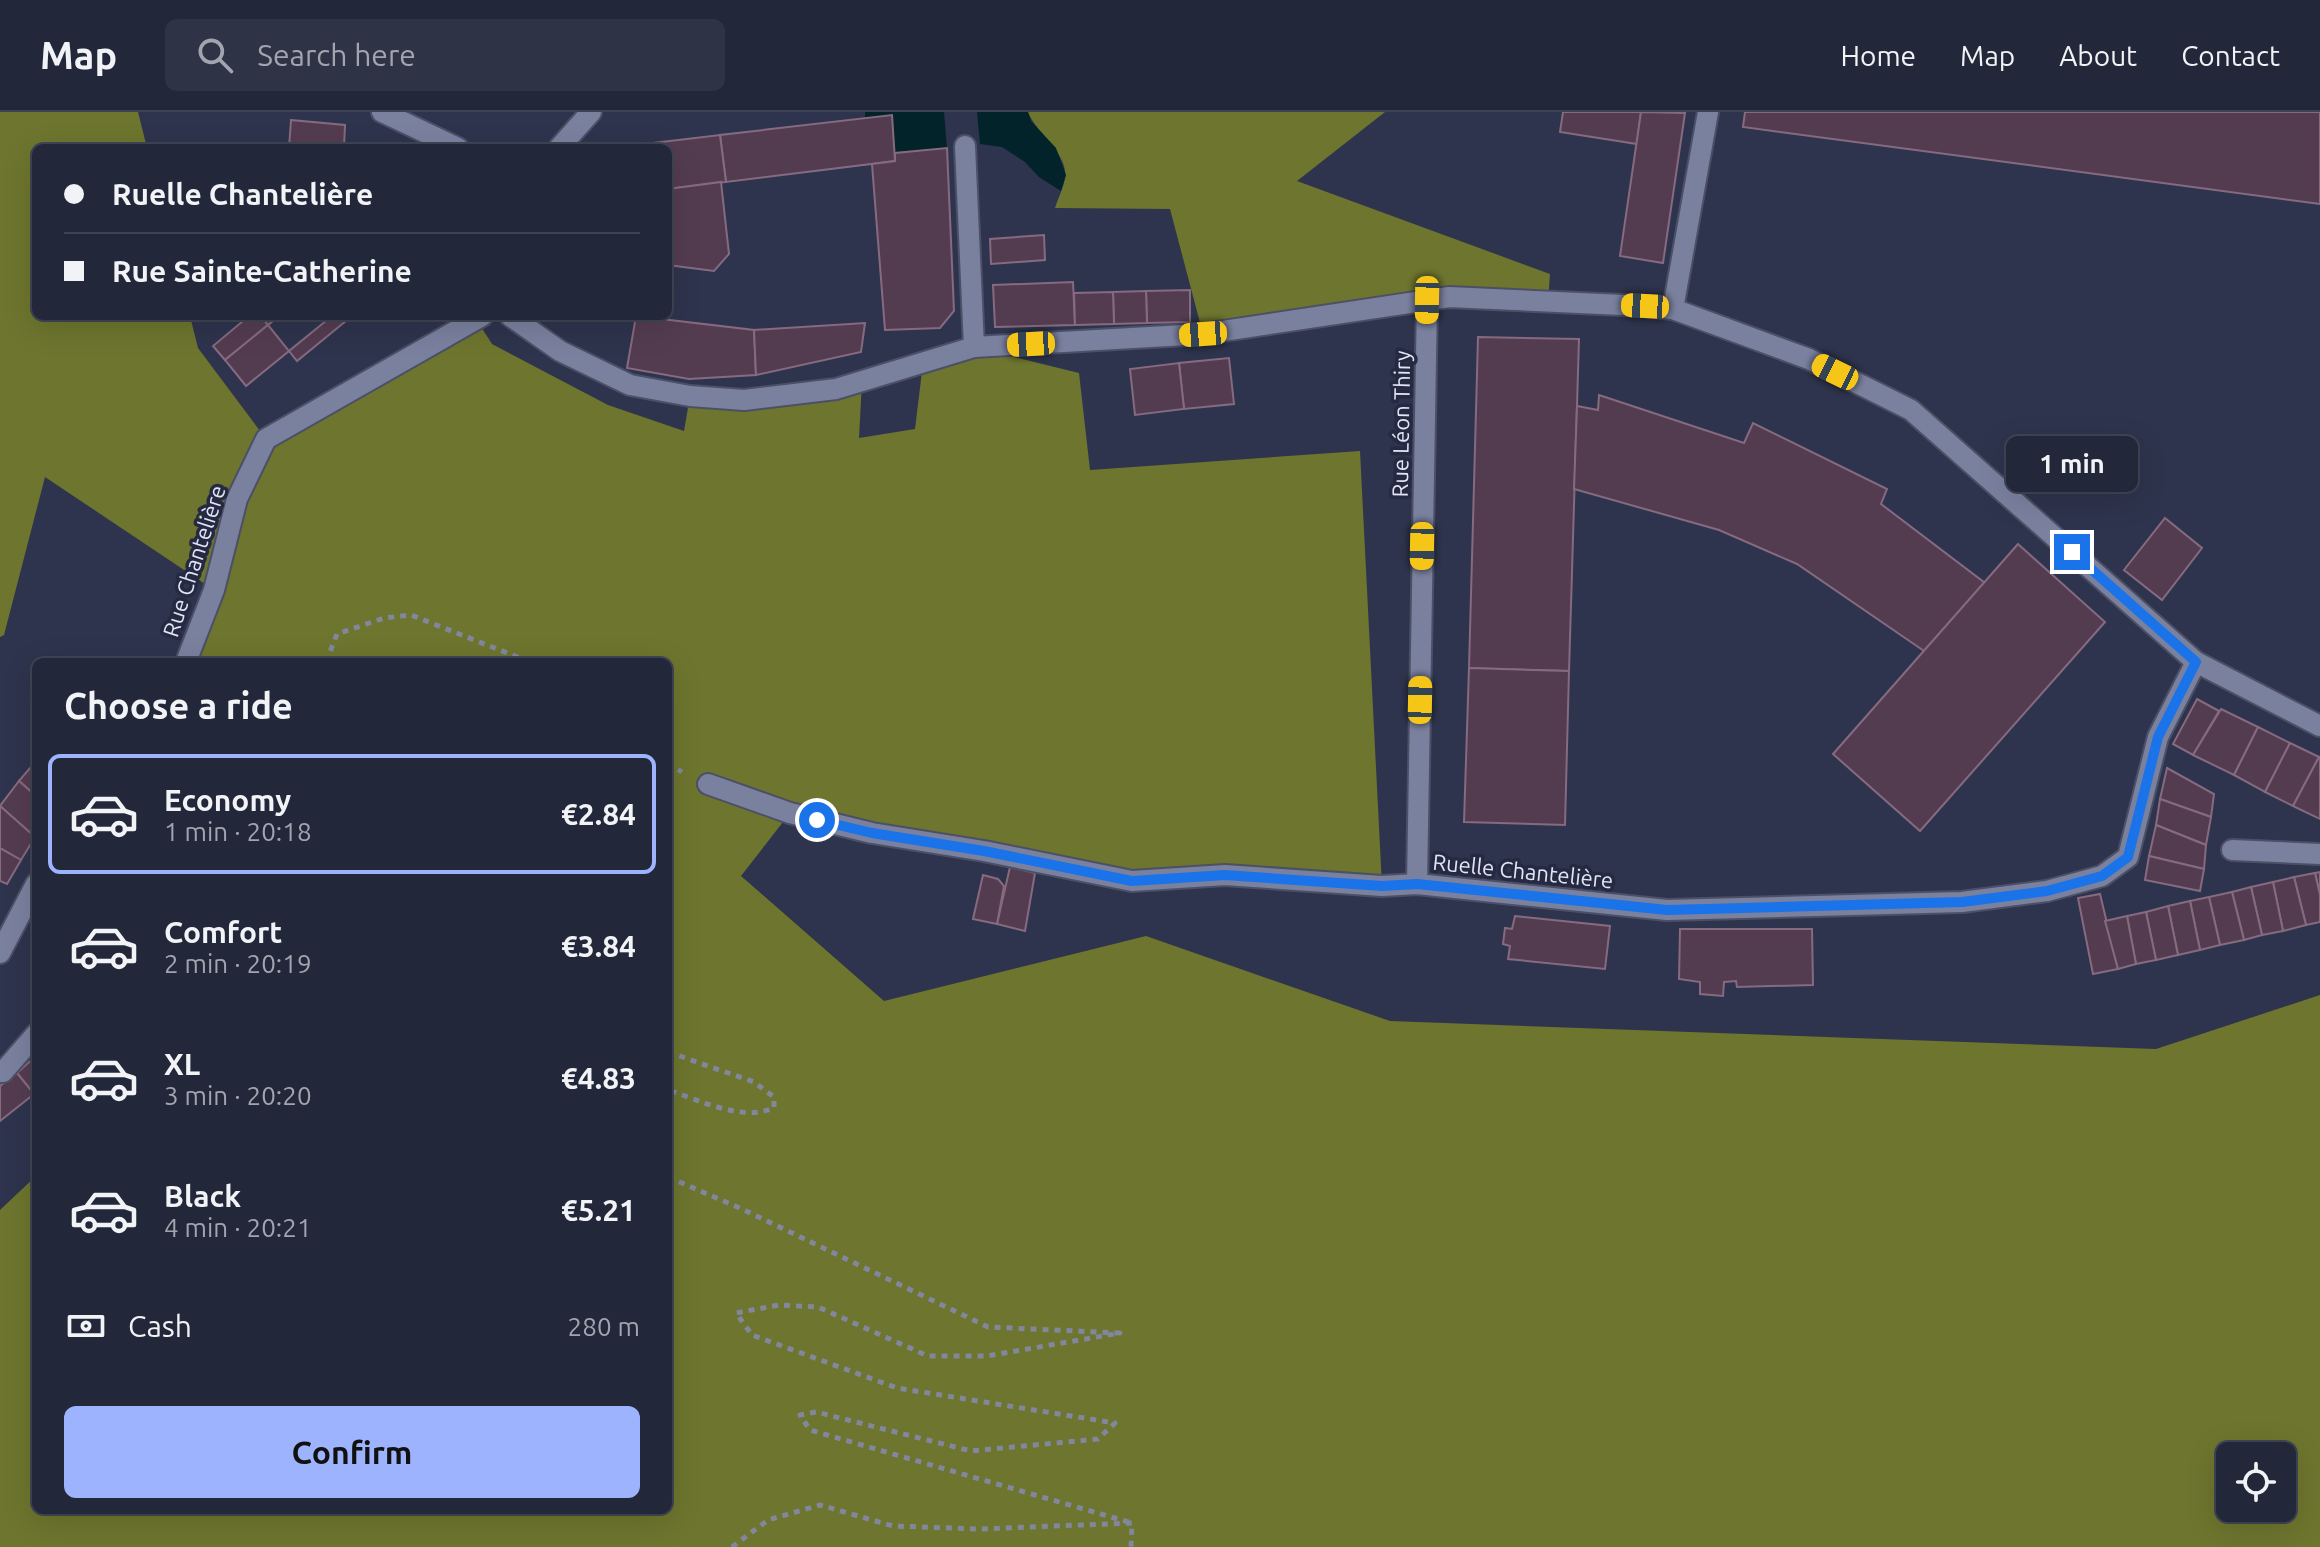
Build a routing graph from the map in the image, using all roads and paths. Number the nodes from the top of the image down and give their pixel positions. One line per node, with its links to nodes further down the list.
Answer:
1 (382, 112): 4 (street)
2 (591, 112): 5 (street)
3 (1708, 112): 8 (street)
4 (450, 144)
5 (563, 144)
6 (965, 146): 11 (street)
7 (1427, 300): 8 (street); 11 (street); 20 (street, Rue Léon Thiry)
8 (1673, 309): 15 (street)
9 (475, 320): 12 (street, Rue Chantelière)
10 (516, 320): 11 (street)
11 (974, 347)
12 (188, 658)
13 (328, 658): 14 (path)
14 (520, 658)
15 (2196, 662): 16 (street); 20 (street, Ruelle Chantelière)
16 (2320, 726)
17 (708, 784): 20 (street, Ruelle Chantelière)
18 (2232, 850): 19 (street)
19 (2320, 854)
20 (1417, 884)
21 (32, 892): 22 (street)
22 (0, 953)
23 (32, 1039): 25 (street)
24 (672, 1053): 26 (path)
25 (0, 1072)
26 (672, 1091)
27 (672, 1179): 28 (path)
28 (1132, 1523): 29 (path); 30 (path)
29 (732, 1547)
30 (1131, 1547)

